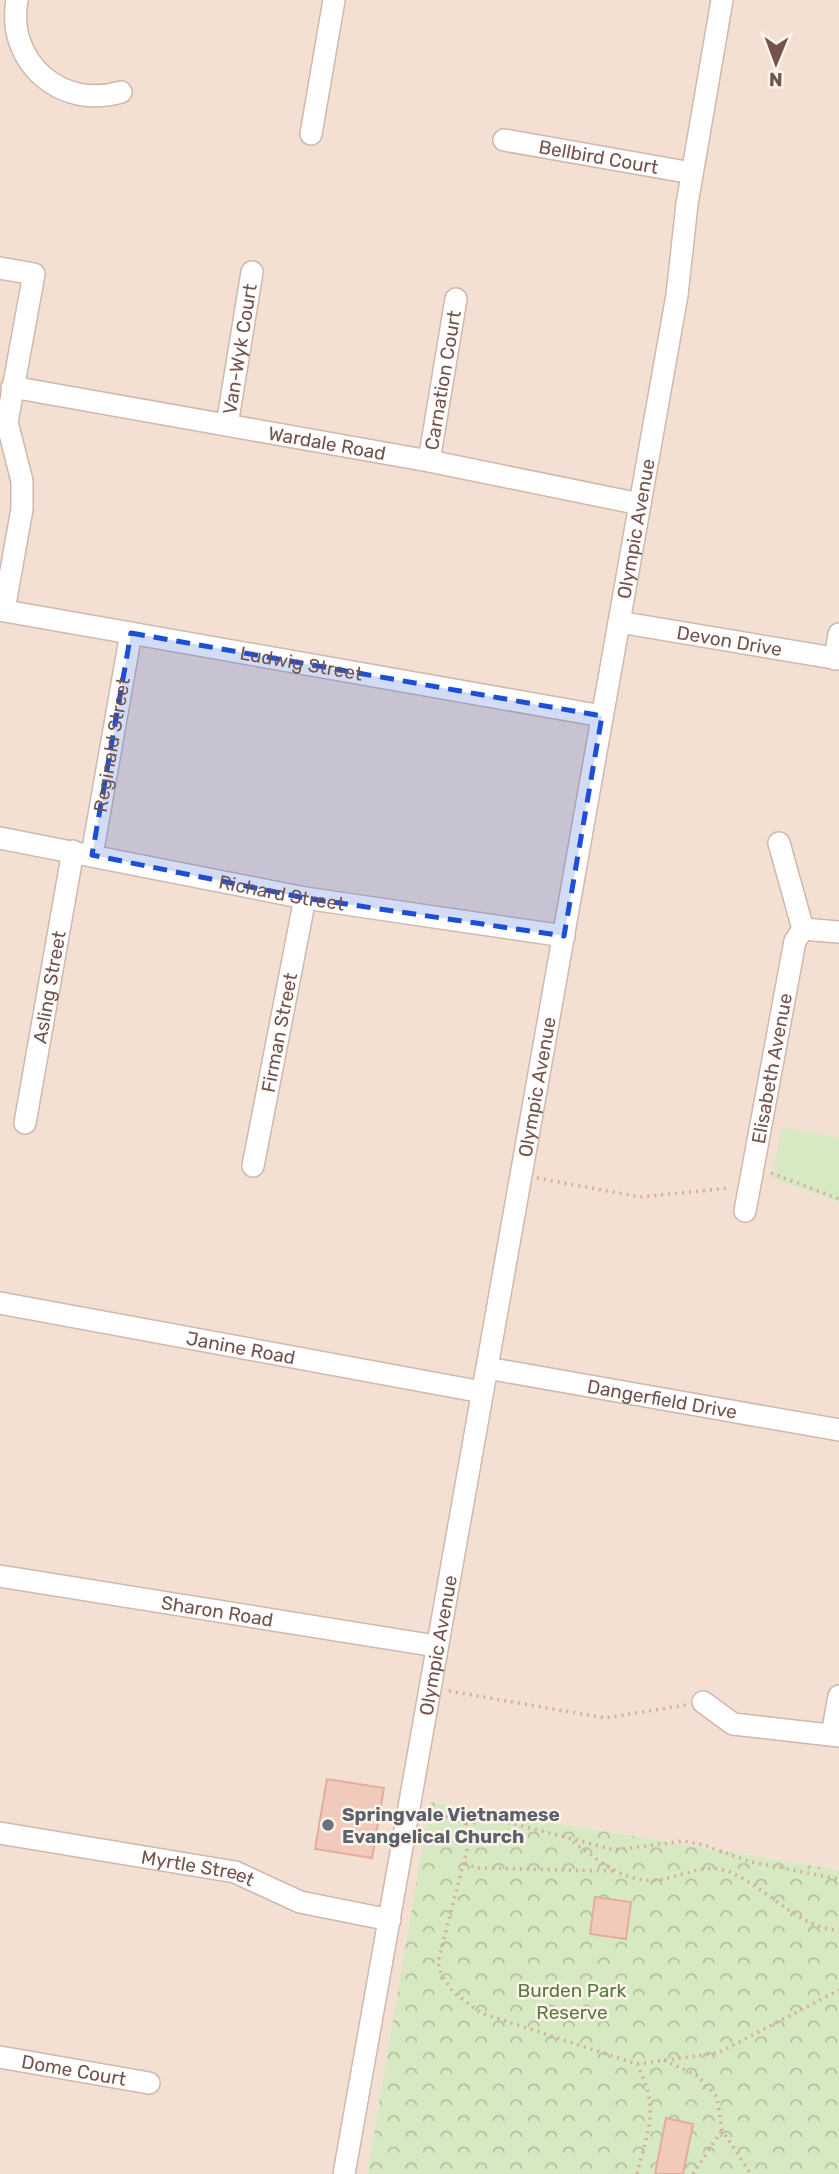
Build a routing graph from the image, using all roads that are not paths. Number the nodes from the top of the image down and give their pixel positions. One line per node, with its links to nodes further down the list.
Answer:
1 (17, 0): 4 (street)
2 (334, 0): 5 (street)
3 (722, 0): 7 (street, Olympic Avenue)
4 (121, 92)
5 (311, 134)
6 (504, 140): 7 (street, Bellbird Court)
7 (691, 173): 14 (street, Olympic Avenue)
8 (0, 268): 11 (street)
9 (252, 272): 12 (street, Van-Wyk Court)
10 (456, 299): 13 (street, Carnation Court)
11 (12, 387): 12 (street, Wardale Road); 15 (street)
12 (227, 425): 13 (street, Wardale Road)
13 (429, 461): 14 (street, Wardale Road)
14 (640, 504): 16 (street, Olympic Avenue)
15 (2, 610): 17 (street, Ludwig Street)
16 (619, 622): 19 (street, Devon Drive); 20 (street, Olympic Avenue)
17 (131, 633): 20 (street, Ludwig Street); 23 (street, Reginald Street)
18 (839, 634): 19 (street)
19 (837, 659)
20 (602, 716): 27 (street, Olympic Avenue)
21 (0, 838): 23 (street, Richard Street)
22 (779, 843): 25 (street)
23 (82, 853): 24 (street, Richard Street); 28 (street, Asling Street)
24 (305, 898): 27 (street, Richard Street); 29 (street, Firman Street)
25 (803, 929): 26 (street); 30 (street, Elisabeth Avenue)
26 (839, 932)
27 (564, 936): 32 (street, Olympic Avenue)
28 (25, 1123)
29 (253, 1166)
30 (745, 1211)
31 (0, 1303): 33 (street, Janine Road)
32 (486, 1368): 33 (street, Olympic Avenue); 34 (street, Dangerfield Drive)
33 (482, 1392): 36 (street, Olympic Avenue)
34 (839, 1430)
35 (0, 1576): 36 (street, Sharon Road)
36 (436, 1646): 41 (street, Olympic Avenue)
37 (839, 1696): 39 (street)
38 (704, 1702): 39 (street)
39 (836, 1736)
40 (0, 1833): 41 (street, Myrtle Street)
41 (390, 1920): 44 (street, Olympic Avenue)
42 (0, 2057): 43 (street, Dome Court)
43 (149, 2083)
44 (344, 2174)

